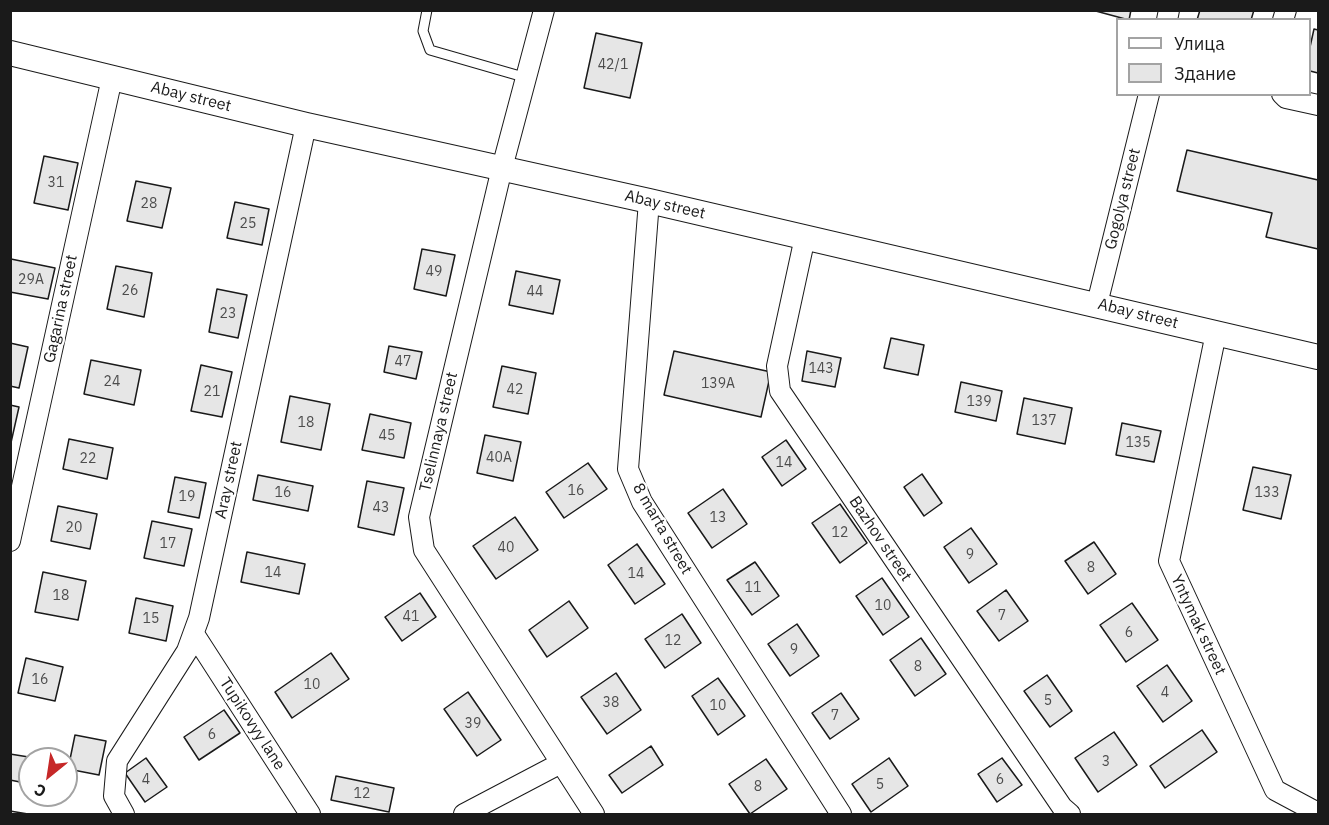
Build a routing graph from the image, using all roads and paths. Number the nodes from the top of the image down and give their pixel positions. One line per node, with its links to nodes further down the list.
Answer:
1 (426, 10): 5 (lane)
2 (544, 10): 5 (street, Tselinnaya street)
3 (10, 53): 4 (street, Abay street)
4 (112, 78): 9 (street, Abay street); 16 (street, Gagarina street)
5 (528, 78): 10 (street, Tselinnaya street)
6 (1149, 96): 13 (street, Gogolya street)
7 (1284, 96): 8 (street)
8 (1318, 105)
9 (306, 125): 10 (street, Abay street); 17 (street, Aray street)
10 (502, 168): 11 (street, Abay street); 18 (street, Tselinnaya street)
11 (649, 201): 12 (street, Abay street); 24 (street, 8 marta street)
12 (805, 237): 13 (street, Abay street); 25 (street, Bazhov street)
13 (1097, 304): 14 (street, Abay street)
14 (1216, 333): 15 (street, Abay street); 19 (street, Yntymak street)
15 (1318, 357)
16 (10, 541)
17 (194, 634): 20 (street, Aray street); 21 (street, Tupikovyy lane)
18 (561, 763): 22 (street); 23 (street, Tselinnaya street)
19 (1318, 813)
20 (124, 814)
21 (310, 814)
22 (464, 814)
23 (594, 814)
24 (841, 814)
25 (1070, 814)

